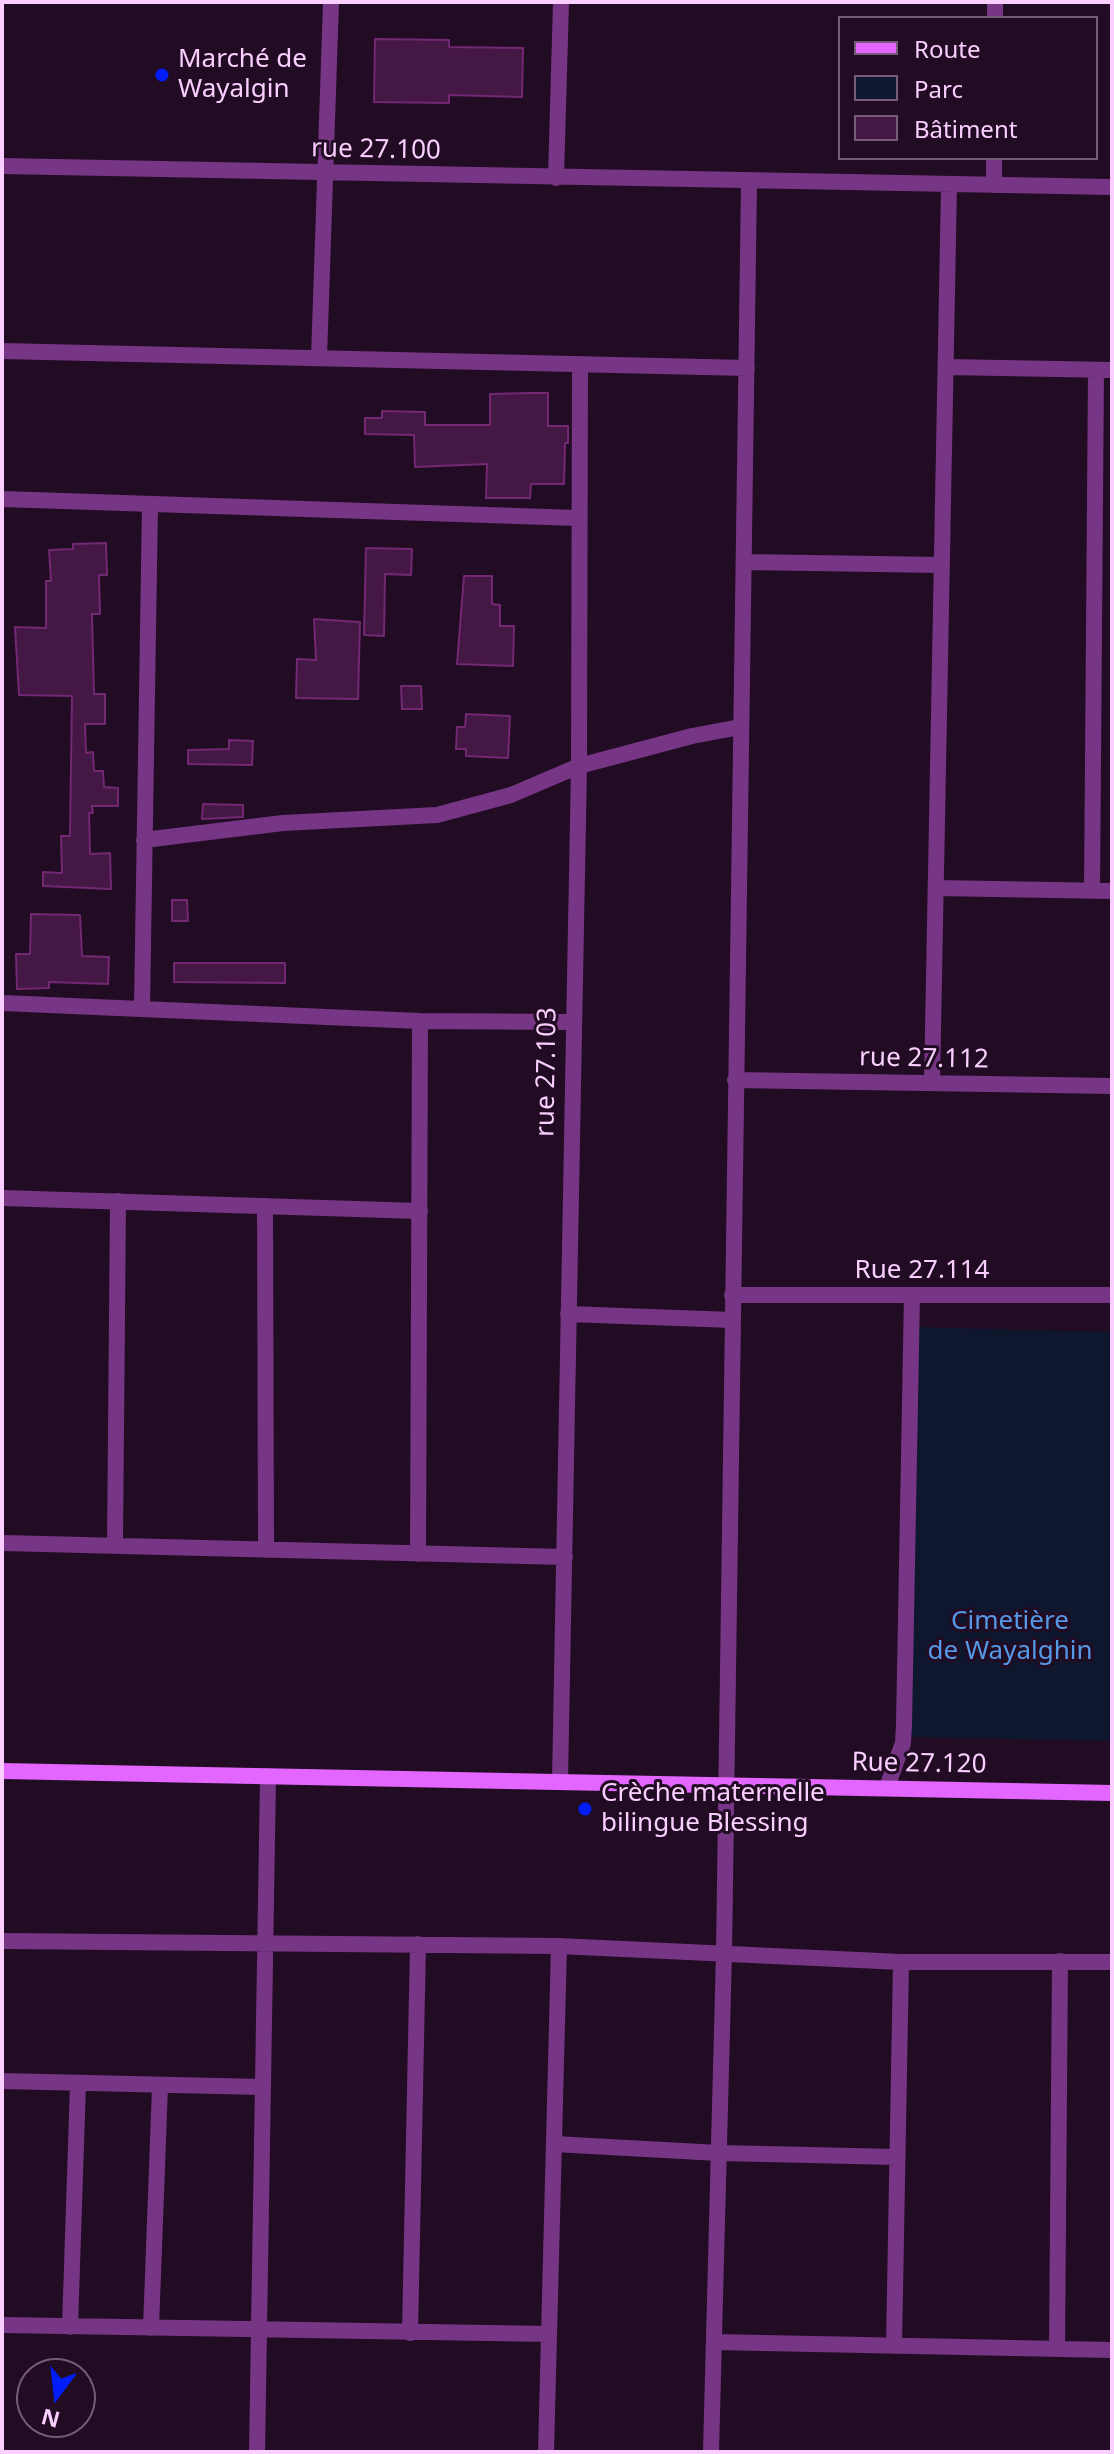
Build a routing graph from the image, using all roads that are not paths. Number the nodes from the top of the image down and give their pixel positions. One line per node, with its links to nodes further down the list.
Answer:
1 (331, 2): 5 (street)
2 (561, 2): 6 (street)
3 (994, 160): 9 (street)
4 (2, 166): 5 (street, rue 27.100)
5 (326, 173): 6 (street, rue 27.100); 12 (street)
6 (556, 178): 7 (street, rue 27.100)
7 (749, 182): 8 (street, rue 27.100); 15 (street)
8 (949, 185): 9 (street, rue 27.100); 14 (street)
9 (994, 185): 10 (street, rue 27.100)
10 (1112, 187)
11 (2, 351): 12 (street)
12 (319, 358): 13 (street)
13 (580, 364): 15 (street); 19 (street, rue 27.103)
14 (946, 367): 16 (street); 23 (street)
15 (747, 368): 22 (street)
16 (1104, 370): 20 (street)
17 (2, 499): 18 (street)
18 (150, 504): 19 (street); 28 (street)
19 (578, 518): 27 (street, rue 27.103)
20 (1094, 543): 21 (street); 24 (street)
21 (1112, 543)
22 (744, 562): 23 (street); 26 (street)
23 (942, 565): 29 (street)
24 (1093, 719): 25 (street); 30 (street)
25 (1112, 719)
26 (740, 727): 27 (street); 36 (street)
27 (579, 766): 28 (street); 35 (street, rue 27.103)
28 (144, 840): 33 (street)
29 (936, 888): 30 (street); 37 (street)
30 (1092, 891): 31 (street)
31 (1112, 891)
32 (2, 1003): 33 (street)
33 (142, 1008): 34 (street)
34 (420, 1021): 35 (street); 42 (street)
35 (572, 1022): 46 (street, rue 27.103)
36 (735, 1080): 37 (street, rue 27.112); 43 (street)
37 (932, 1083): 38 (street, rue 27.112)
38 (1112, 1086)
39 (2, 1198): 40 (street)
40 (118, 1201): 41 (street); 49 (street)
41 (265, 1206): 42 (street); 50 (street)
42 (420, 1211): 51 (street)
43 (732, 1295): 44 (street, Rue 27.114); 47 (street)
44 (912, 1295): 45 (street, Rue 27.114); 57 (street)
45 (1112, 1295)
46 (568, 1314): 47 (street); 52 (street, rue 27.103)
47 (732, 1320): 56 (street)
48 (2, 1543): 49 (street)
49 (115, 1544): 50 (street)
50 (266, 1550): 51 (street)
51 (418, 1554): 52 (street)
52 (565, 1557): 55 (street, rue 27.103)
53 (2, 1771): 54 (street, Rue 27.120)
54 (268, 1776): 55 (street, Rue 27.120); 60 (street)
55 (560, 1781): 56 (street, Rue 27.120)
56 (724, 1784): 57 (street, Rue 27.120); 63 (street)
57 (887, 1787): 58 (street, Rue 27.120)
58 (1112, 1793)
59 (2, 1941): 60 (street)
60 (266, 1943): 61 (street); 70 (street)
61 (418, 1944): 62 (street); 78 (street)
62 (559, 1946): 63 (street); 71 (street)
63 (724, 1953): 65 (street); 72 (street)
64 (1060, 1961): 65 (street); 66 (street); 82 (street)
65 (901, 1962): 73 (street)
66 (1112, 1962)
67 (2, 2081): 68 (street)
68 (78, 2084): 69 (street); 75 (street)
69 (160, 2087): 70 (street); 76 (street)
70 (261, 2087): 77 (street)
71 (554, 2144): 72 (street); 79 (street)
72 (719, 2153): 73 (street); 80 (street)
73 (897, 2157): 81 (street)
74 (2, 2325): 75 (street)
75 (70, 2327): 76 (street)
76 (151, 2328): 77 (street)
77 (258, 2331): 78 (street); 84 (street)
78 (410, 2333): 79 (street)
79 (549, 2334): 85 (street)
80 (714, 2342): 81 (street); 86 (street)
81 (894, 2346): 82 (street)
82 (1057, 2348): 83 (street)
83 (1112, 2350)
84 (257, 2452)
85 (546, 2452)
86 (711, 2452)

